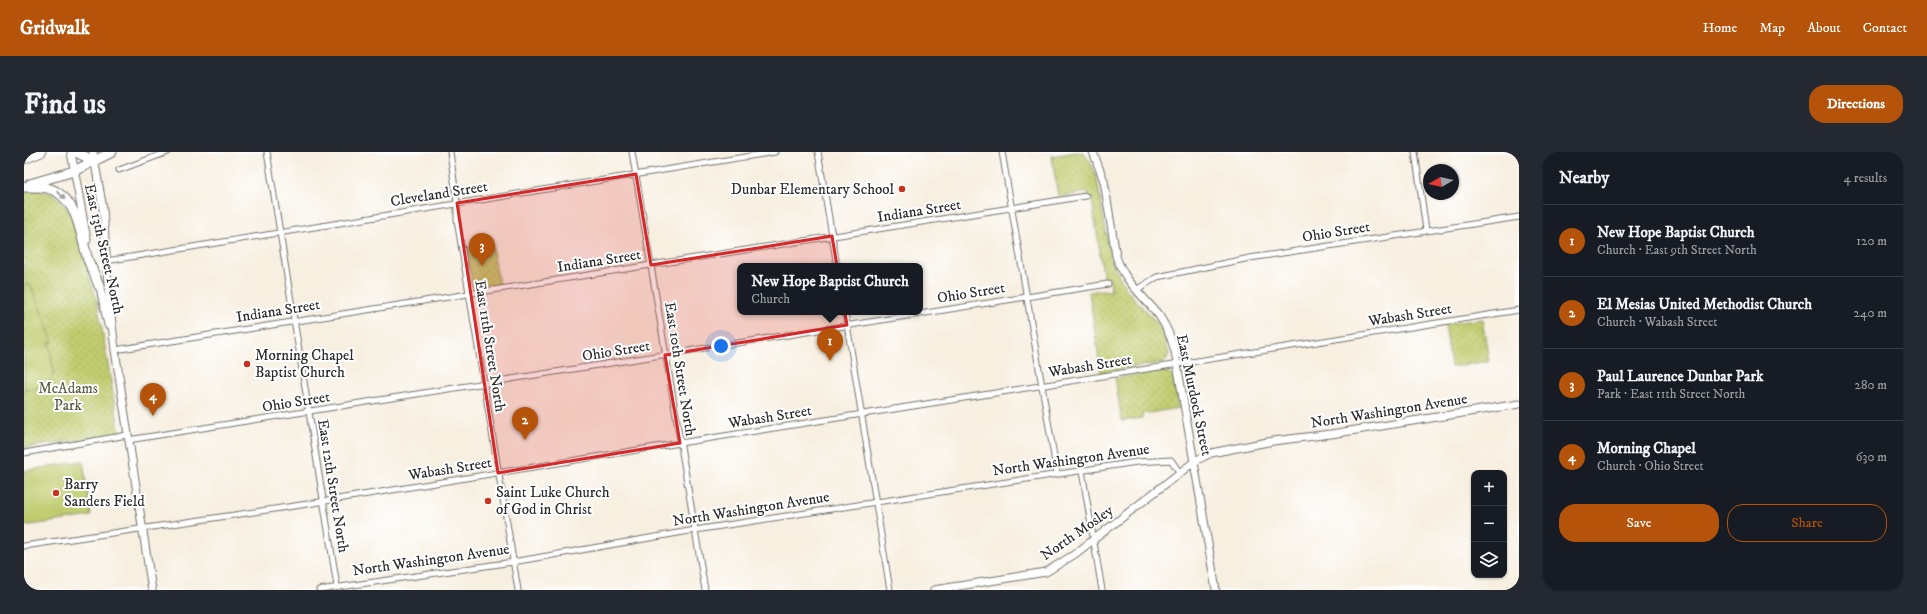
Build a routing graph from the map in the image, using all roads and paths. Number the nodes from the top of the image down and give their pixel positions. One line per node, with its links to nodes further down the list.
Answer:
1 (41, 152): 15 (highway)
2 (71, 152): 17 (street, East 13th Street North)
3 (76, 152): 14 (highway)
4 (112, 152): 14 (highway)
5 (168, 152): 16 (street)
6 (267, 152): 25 (street, East 12th Street North)
7 (450, 152): 21 (street, East 11th Street North)
8 (632, 152): 18 (street, East 10th Street North)
9 (775, 152): 18 (street, Cleveland Street)
10 (818, 152): 26 (street)
11 (1002, 152): 22 (street)
12 (1093, 152): 32 (street, East Murdock Street)
13 (1415, 152): 24 (street)
14 (94, 157): 17 (highway); 27 (street, East 13th Street North)
15 (24, 159)
16 (119, 170)
17 (74, 171): 19 (highway); 31 (street, East 13th Street North)
18 (636, 174): 21 (street, Cleveland Street); 29 (street, East 10th Street North)
19 (24, 187): 31 (highway, one-way to 31)
20 (1086, 196): 22 (street, Indiana Street)
21 (457, 203): 25 (street, Cleveland Street); 33 (street, East 11th Street North)
22 (1012, 209): 26 (street, Indiana Street); 34 (street)
23 (1519, 217): 24 (street, Ohio Street)
24 (1426, 230): 32 (street, Ohio Street)
25 (280, 232): 27 (street, Cleveland Street); 39 (street, East 12th Street North)
26 (832, 236): 28 (street); 29 (street, Indiana Street)
27 (106, 261): 41 (street, East 13th Street North)
28 (836, 263)
29 (650, 265): 33 (street, Indiana Street); 42 (street, East 10th Street North)
30 (1108, 284): 34 (street, Ohio Street)
31 (100, 286): 41 (street, East 13th Street North)
32 (1136, 290): 43 (street, East Murdock Street)
33 (469, 293): 39 (street, Indiana Street); 44 (street, East 11th Street North)
34 (1026, 297): 36 (street, Ohio Street); 45 (street)
35 (1519, 310): 43 (street, Wabash Street)
36 (923, 313)
37 (845, 315): 40 (street)
38 (911, 315): 40 (street, Ohio Street)
39 (294, 321): 41 (street, Indiana Street); 47 (street, East 12th Street North)
40 (847, 325): 42 (street, Ohio Street); 48 (street)
41 (115, 350): 49 (street, East 13th Street North)
42 (665, 355): 44 (street, Ohio Street); 50 (street, East 10th Street North)
43 (1178, 364): 45 (street, Wabash Street); 52 (street, East Murdock Street)
44 (483, 384): 47 (street, Ohio Street); 54 (street, East 11th Street North)
45 (1041, 386): 48 (street, Wabash Street); 56 (street)
46 (1519, 404): 52 (street, North Washington Avenue)
47 (309, 412): 49 (street, Ohio Street); 57 (street, East 12th Street North)
48 (861, 415): 50 (street, Wabash Street); 58 (street)
49 (127, 437): 51 (street, Ohio Street); 59 (street, East 13th Street North)
50 (680, 443): 54 (street, Wabash Street); 60 (street, East 10th Street North)
51 (24, 453)
52 (1195, 461): 55 (street, North Mosley); 72 (street, East Murdock Street)
53 (1082, 471): 55 (street, North Washington Avenue); 56 (street, North Washington Avenue); 61 (street)
54 (498, 473): 57 (street, Wabash Street); 63 (street, East 11th Street North)
55 (1180, 473): 61 (street, North Mosley)
56 (1057, 474): 58 (street, North Washington Avenue)
57 (323, 502): 59 (street, Wabash Street); 64 (street, East 12th Street North)
58 (876, 502): 60 (street, North Washington Avenue); 69 (street)
59 (142, 529): 62 (street, Wabash Street); 65 (street, East 13th Street North)
60 (695, 530): 63 (street, North Washington Avenue); 68 (street, East 10th Street North)
61 (1095, 539): 70 (street, North Mosley); 71 (street)
62 (24, 546)
63 (513, 562): 64 (street, North Washington Avenue); 67 (street, East 11th Street North)
64 (340, 587): 66 (street, North Washington Avenue)
65 (152, 590)
66 (319, 590)
67 (518, 590)
68 (706, 590)
69 (890, 590)
70 (934, 590)
71 (1102, 590)
72 (1216, 590)

